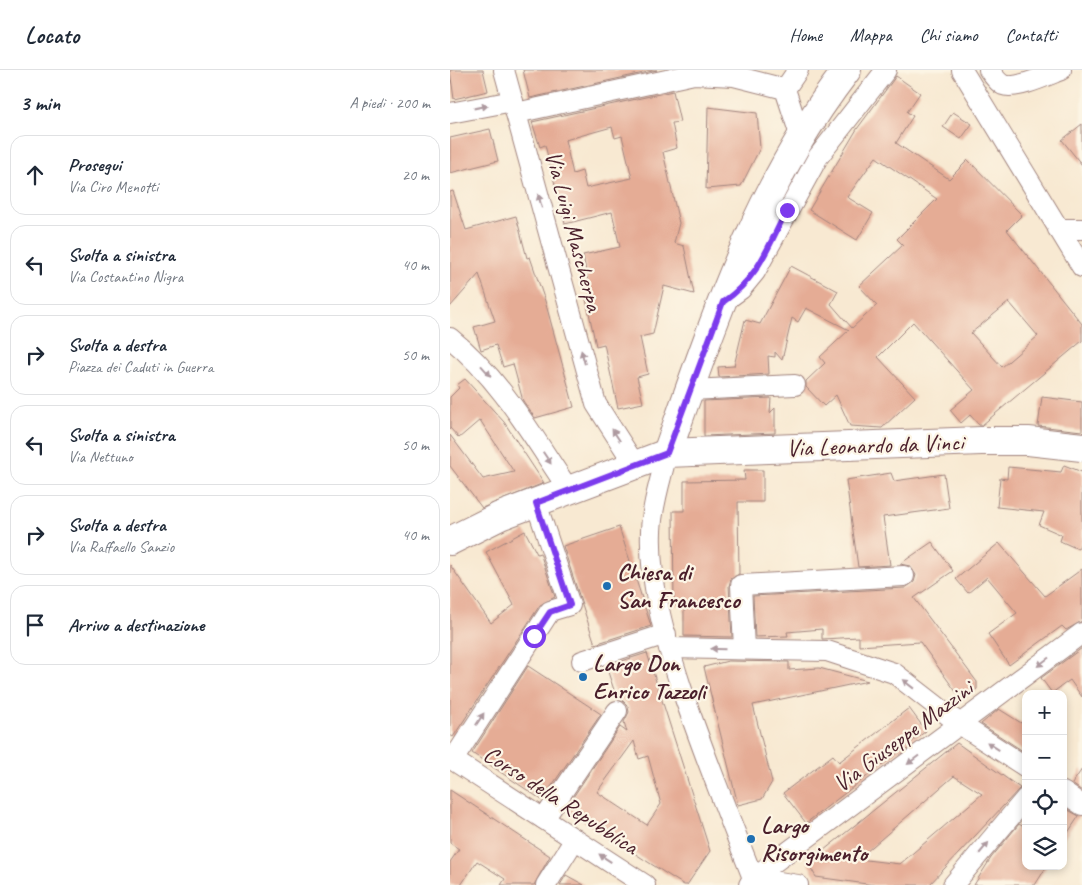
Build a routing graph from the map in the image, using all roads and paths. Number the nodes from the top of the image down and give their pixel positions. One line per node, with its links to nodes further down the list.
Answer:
1 (504, 70): 10 (street, Via Luigi Mascherpa)
2 (798, 70): 9 (street)
3 (847, 70): 12 (street)
4 (886, 70): 16 (street)
5 (962, 70): 13 (street)
6 (989, 70): 7 (street)
7 (1061, 70)
8 (741, 74): 9 (street); 10 (street)
9 (785, 89): 12 (street)
10 (514, 107): 11 (street, one-way to 10); 22 (street, Via Luigi Mascherpa, one-way to 10)
11 (450, 113)
12 (800, 135): 16 (street)
13 (1058, 229): 14 (street); 15 (street)
14 (1082, 229)
15 (1082, 267)
16 (723, 302): 19 (street)
17 (450, 338): 23 (street, one-way to 23)
18 (795, 385): 19 (street)
19 (690, 390): 21 (street)
20 (1082, 447): 21 (street, Via Leonardo da Vinci)
21 (667, 453): 22 (street, Via Leonardo da Vinci); 28 (street)
22 (635, 465): 23 (street, Via Leonardo da Vinci)
23 (569, 490): 24 (street, Via Leonardo da Vinci)
24 (536, 503): 25 (street, Via Leonardo da Vinci); 33 (street, one-way to 24)
25 (450, 542)
26 (904, 576): 29 (street)
27 (1082, 633): 32 (street, Via Giuseppe Mazzini, one-way to 32)
28 (667, 641): 29 (street, one-way to 28); 30 (street); 40 (street)
29 (744, 649): 32 (street, one-way to 29)
30 (582, 660)
31 (617, 711): 38 (street)
32 (961, 724): 34 (street, one-way to 32); 40 (street, Via Giuseppe Mazzini, one-way to 40)
33 (452, 759): 38 (street, Corso della Repubblica)
34 (1022, 764)
35 (1067, 795): 37 (street)
36 (1022, 803): 44 (street, one-way to 36)
37 (1082, 805)
38 (544, 819): 39 (street, Corso della Repubblica)
39 (575, 839): 41 (street, Corso della Repubblica, one-way to 39); 42 (street)
40 (751, 882): 43 (street)
41 (642, 884)
42 (546, 885)
43 (798, 885)
44 (953, 885)

